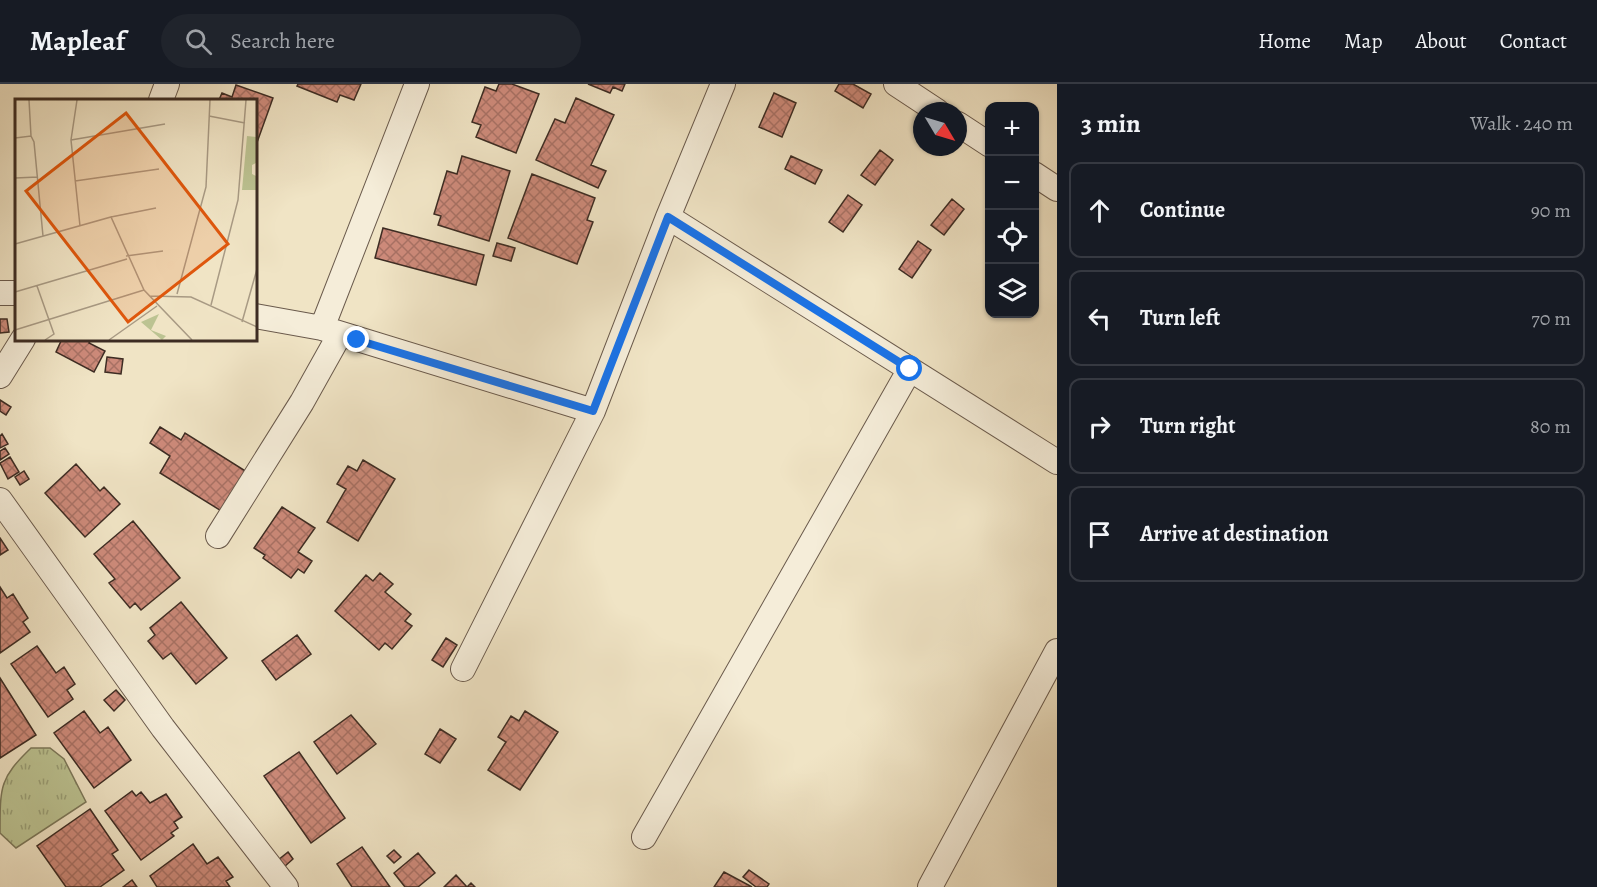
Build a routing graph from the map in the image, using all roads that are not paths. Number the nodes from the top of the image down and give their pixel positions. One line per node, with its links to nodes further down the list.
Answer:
1 (167, 84): 5 (street)
2 (417, 84): 13 (street)
3 (723, 84): 11 (street)
4 (896, 84): 6 (street)
5 (161, 99)
6 (924, 102)
7 (967, 130): 8 (street)
8 (985, 142)
9 (1039, 177): 10 (street)
10 (1057, 189)
11 (668, 217): 15 (street); 17 (street)
12 (256, 316): 13 (street)
13 (331, 331): 17 (street); 20 (street)
14 (22, 340): 16 (street)
15 (910, 369): 18 (street); 23 (street)
16 (0, 376)
17 (593, 411): 22 (street)
18 (1057, 462)
19 (0, 500): 24 (street)
20 (218, 536)
21 (1057, 651): 25 (street)
22 (463, 669)
23 (644, 837)
24 (286, 887)
25 (930, 887)

